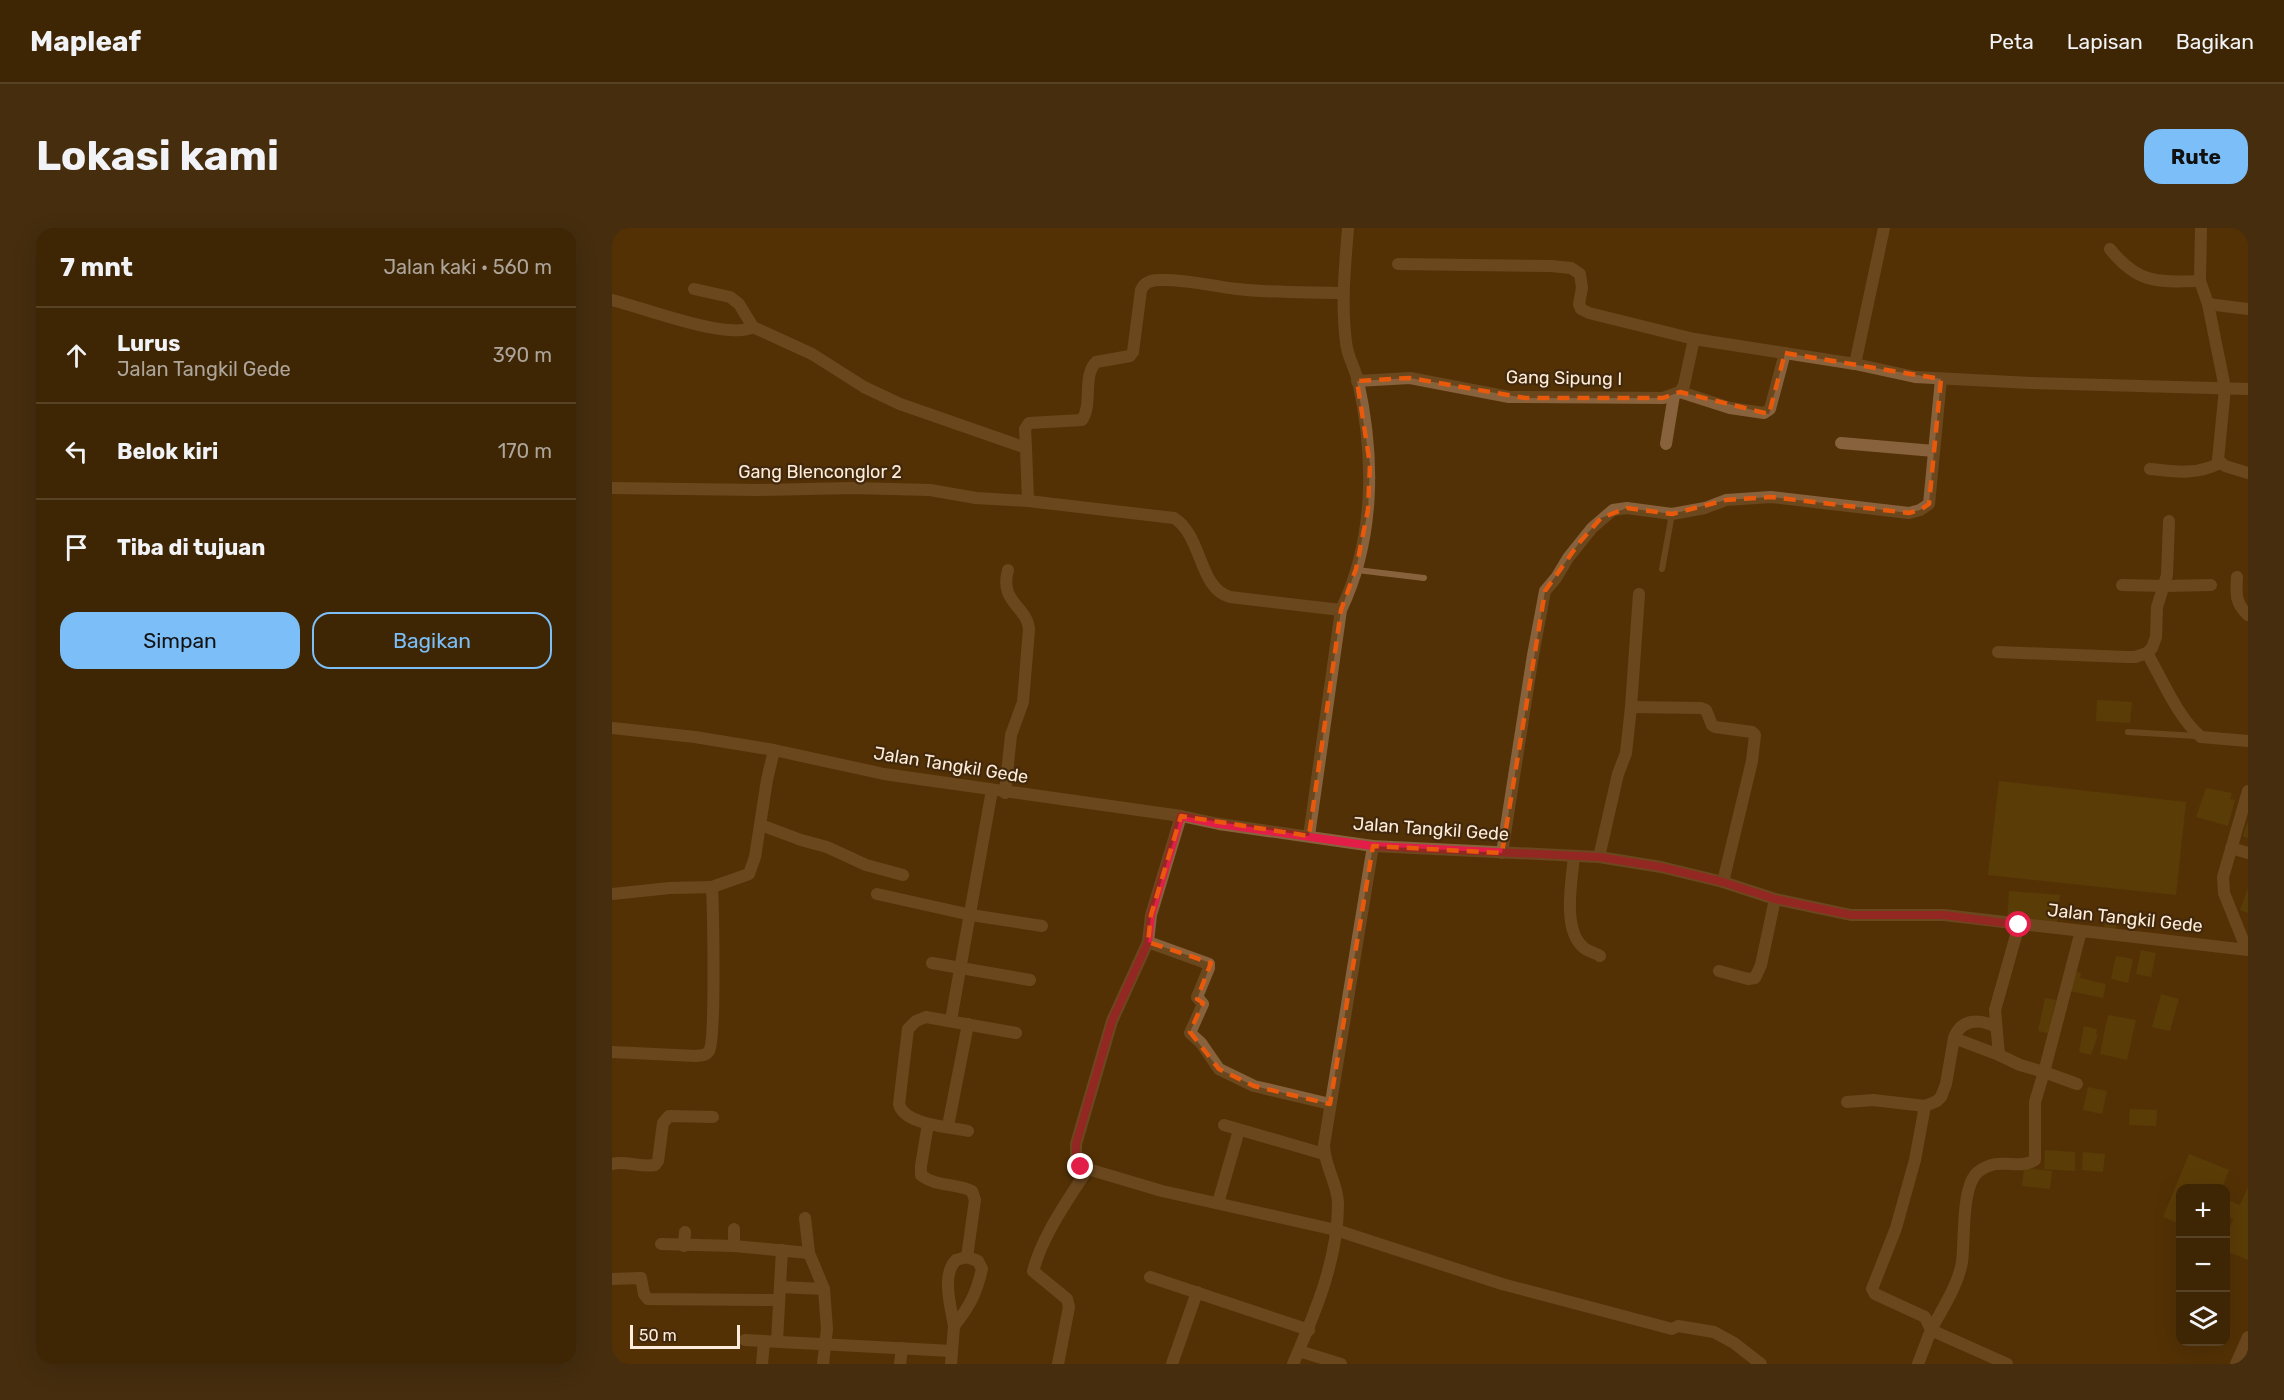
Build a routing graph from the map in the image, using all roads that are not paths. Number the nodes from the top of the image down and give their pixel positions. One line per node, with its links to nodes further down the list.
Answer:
1 (1348, 228): 8 (street)
2 (1884, 228): 15 (street)
3 (2201, 228): 6 (street)
4 (2110, 249): 6 (street)
5 (1398, 264): 13 (street)
6 (2200, 281): 10 (street)
7 (694, 289): 12 (street)
8 (1343, 293): 17 (street); 23 (street)
9 (612, 300): 12 (street)
10 (2208, 304): 11 (street); 18 (street)
11 (2248, 309)
12 (753, 327): 23 (street)
13 (1694, 339): 14 (street); 20 (street)
14 (1785, 353): 15 (street); 20 (street)
15 (1854, 364): 16 (street)
16 (1941, 379): 18 (street); 24 (street)
17 (1358, 381): 20 (street, Gang Sipung I); 34 (street)
18 (2225, 388): 19 (street); 25 (street)
19 (2248, 389)
20 (1677, 393): 22 (street)
21 (1841, 443): 24 (street)
22 (1666, 444)
23 (1026, 448): 29 (street)
24 (1934, 451): 30 (street)
25 (2220, 464): 26 (street); 27 (street)
26 (2150, 469)
27 (2248, 473)
28 (612, 488): 29 (street, Gang Blenconglor 2)
29 (1028, 501): 41 (street, Gang Blenconglor 2)
30 (1672, 514): 32 (lane); 59 (street)
31 (2169, 521): 39 (street)
32 (1662, 569)
33 (1008, 570): 52 (street)
34 (1356, 570): 36 (lane); 41 (street)
35 (2237, 577): 42 (street)
36 (1424, 578)
37 (2122, 585): 39 (street)
38 (2211, 585): 39 (street)
39 (2165, 586): 44 (street)
40 (1639, 594): 45 (street)
41 (1341, 610): 56 (street)
42 (2248, 615)
43 (1998, 652): 44 (street)
44 (2147, 653): 48 (street)
45 (1631, 707): 62 (street); 64 (street)
46 (612, 728): 50 (street, Jalan Tangkil Gede)
47 (2128, 732): 48 (lane)
48 (2201, 737): 49 (street)
49 (2248, 741)
50 (774, 750): 51 (street, Jalan Tangkil Gede); 55 (street)
51 (992, 790): 52 (street, Jalan Tangkil Gede); 69 (street)
52 (1005, 793): 54 (street, Jalan Tangkil Gede)
53 (2248, 793): 58 (street)
54 (1181, 816): 56 (street, Jalan Tangkil Gede); 73 (street)
55 (761, 825): 63 (street); 65 (street)
56 (1309, 836): 57 (street, Jalan Tangkil Gede)
57 (1373, 846): 59 (street, Jalan Tangkil Gede); 90 (street)
58 (2231, 848): 60 (street); 74 (street)
59 (1502, 853): 61 (street, Jalan Tangkil Gede)
60 (2248, 853)
61 (1574, 856): 62 (street, Jalan Tangkil Gede); 75 (street)
62 (1599, 857): 64 (street, Jalan Tangkil Gede)
63 (903, 876)
64 (1723, 882): 68 (street, Jalan Tangkil Gede)
65 (712, 887): 66 (street); 85 (street)
66 (612, 894)
67 (877, 894): 69 (street)
68 (1775, 899): 70 (street, Jalan Tangkil Gede); 78 (street)
69 (971, 915): 71 (street); 77 (street)
70 (2019, 925): 72 (street, Jalan Tangkil Gede); 82 (street)
71 (1042, 926)
72 (2081, 931): 74 (street, Jalan Tangkil Gede); 87 (street)
73 (1148, 942): 90 (street); 100 (street)
74 (2248, 950)
75 (1600, 956)
76 (932, 963): 77 (street)
77 (960, 968): 79 (street); 80 (street)
78 (1719, 971)
79 (1030, 980)
80 (951, 1020): 81 (street); 93 (street)
81 (968, 1024): 83 (street); 95 (street)
82 (1996, 1027): 84 (street); 86 (street)
83 (1016, 1033)
84 (1954, 1038): 86 (street); 91 (street)
85 (612, 1052)
86 (1999, 1055): 87 (street)
87 (2044, 1072): 88 (street); 120 (street)
88 (2077, 1084)
89 (1847, 1102): 91 (street)
90 (1330, 1104): 98 (street)
91 (1925, 1106): 120 (street)
92 (713, 1118): 99 (street)
93 (928, 1124): 95 (street); 111 (street)
94 (1224, 1125): 96 (street)
95 (948, 1126): 97 (street)
96 (1239, 1130): 98 (street); 101 (street)
97 (968, 1131)
98 (1324, 1154): 104 (street)
99 (612, 1164)
100 (1087, 1170): 101 (street); 128 (street)
101 (1218, 1203): 104 (street)
102 (805, 1218): 110 (street)
103 (734, 1229): 108 (street)
104 (1336, 1230): 119 (street); 135 (street)
105 (685, 1232): 107 (street)
106 (661, 1244): 107 (street)
107 (684, 1246): 108 (street)
108 (734, 1246): 109 (street)
109 (782, 1250): 110 (street); 114 (street)
110 (809, 1253): 115 (street)
111 (967, 1257): 118 (street); 118 (street)
112 (1150, 1277): 116 (street)
113 (612, 1279): 117 (street)
114 (780, 1287): 115 (street); 117 (street)
115 (824, 1289): 124 (street)
116 (1197, 1292): 119 (street); 132 (street)
117 (778, 1300): 123 (street)
118 (954, 1326): 127 (street)
119 (1309, 1330): 126 (street)
120 (1931, 1330): 136 (street); 137 (street)
121 (2248, 1337): 138 (street)
122 (745, 1340): 123 (street)
123 (770, 1341): 124 (street); 129 (street)
124 (827, 1343): 125 (street); 130 (street)
125 (902, 1348): 127 (street); 131 (street)
126 (1299, 1351): 133 (street); 134 (street)
127 (952, 1358)
128 (1062, 1363)
129 (762, 1364)
130 (824, 1364)
131 (900, 1364)
132 (1172, 1364)
133 (1293, 1364)
134 (1341, 1364)
135 (1761, 1364)
136 (1918, 1364)
137 (2007, 1364)
138 (2236, 1364)

